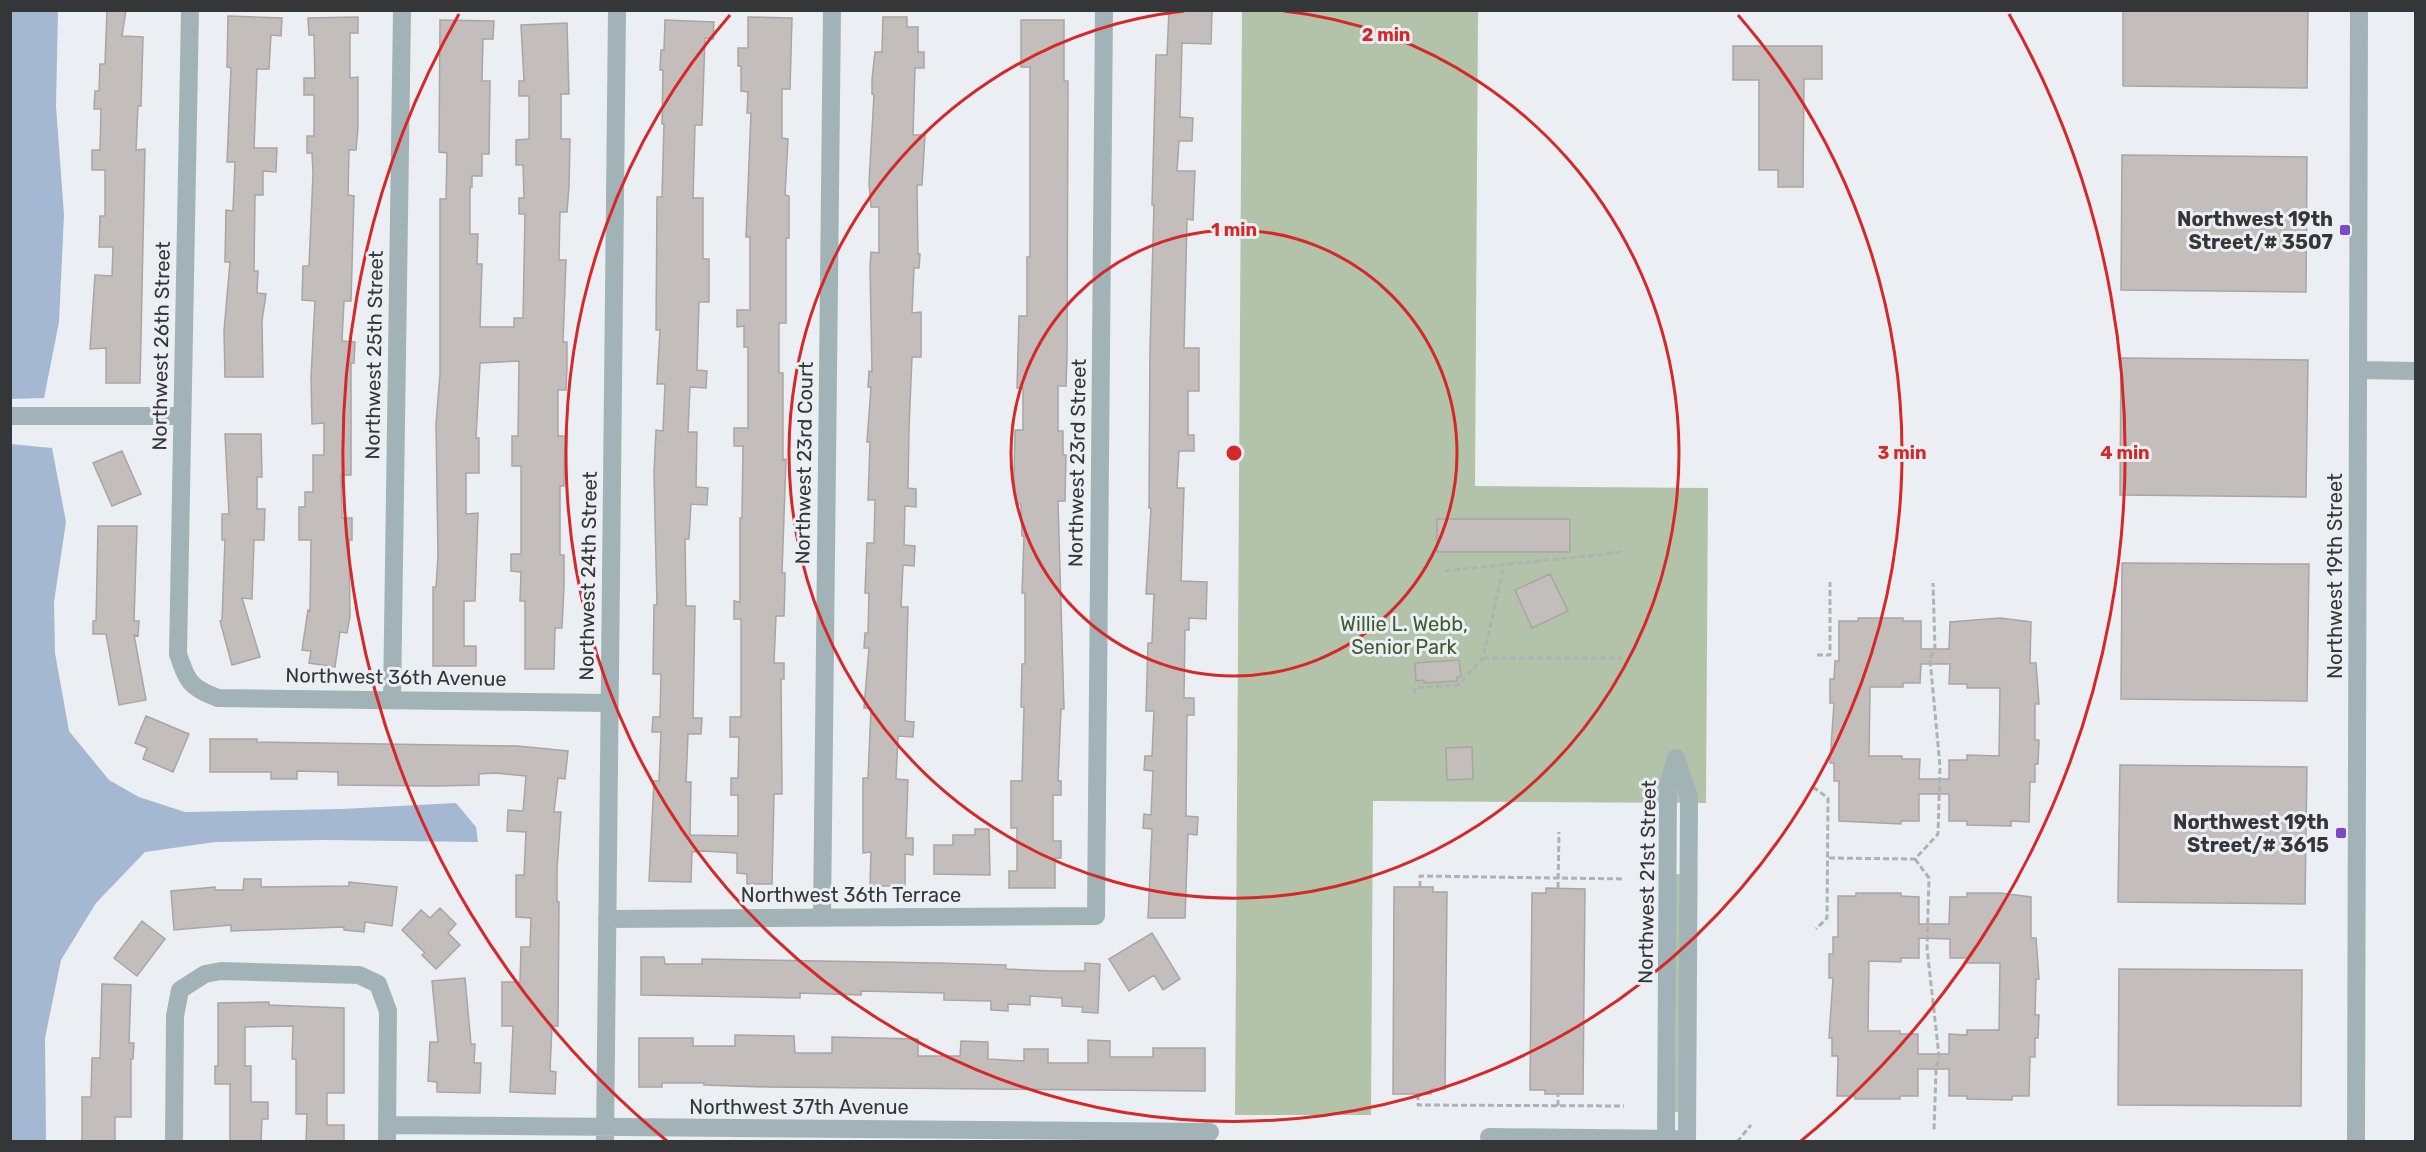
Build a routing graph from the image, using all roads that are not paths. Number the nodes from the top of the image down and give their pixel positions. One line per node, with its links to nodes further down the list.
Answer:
1 (190, 10): 10 (street, Northwest 26th Street)
2 (402, 10): 12 (street, Northwest 25th Street)
3 (617, 10): 13 (street, Northwest 24th Street)
4 (832, 10): 15 (street, Northwest 23rd Court)
5 (1104, 10): 14 (street, Northwest 23rd Street)
6 (2359, 10): 7 (street, Northwest 19th Street)
7 (2358, 370): 8 (street); 25 (street, Northwest 19th Street)
8 (2415, 371)
9 (10, 416): 10 (street)
10 (182, 416): 11 (street, Northwest 26th Street)
11 (187, 681): 12 (street, Northwest 36th Avenue)
12 (392, 700): 13 (street, Northwest 36th Avenue)
13 (609, 703): 16 (street, Northwest 24th Street)
14 (1096, 916): 15 (street, Northwest 36th Terrace)
15 (822, 917): 16 (street, Northwest 36th Terrace)
16 (607, 919): 19 (street, Northwest 24th Street)
17 (1210, 1132): 20 (street, Northwest 37th Avenue)
18 (387, 1133): 19 (street, Northwest 37th Avenue); 24 (street)
19 (605, 1135): 20 (street, Northwest 37th Avenue)
20 (1106, 1136)
21 (1489, 1137): 22 (street)
22 (1666, 1140): 23 (street); 23 (street, Northwest 21st Street)
23 (1687, 1140)
24 (174, 1142)
25 (2356, 1142)

